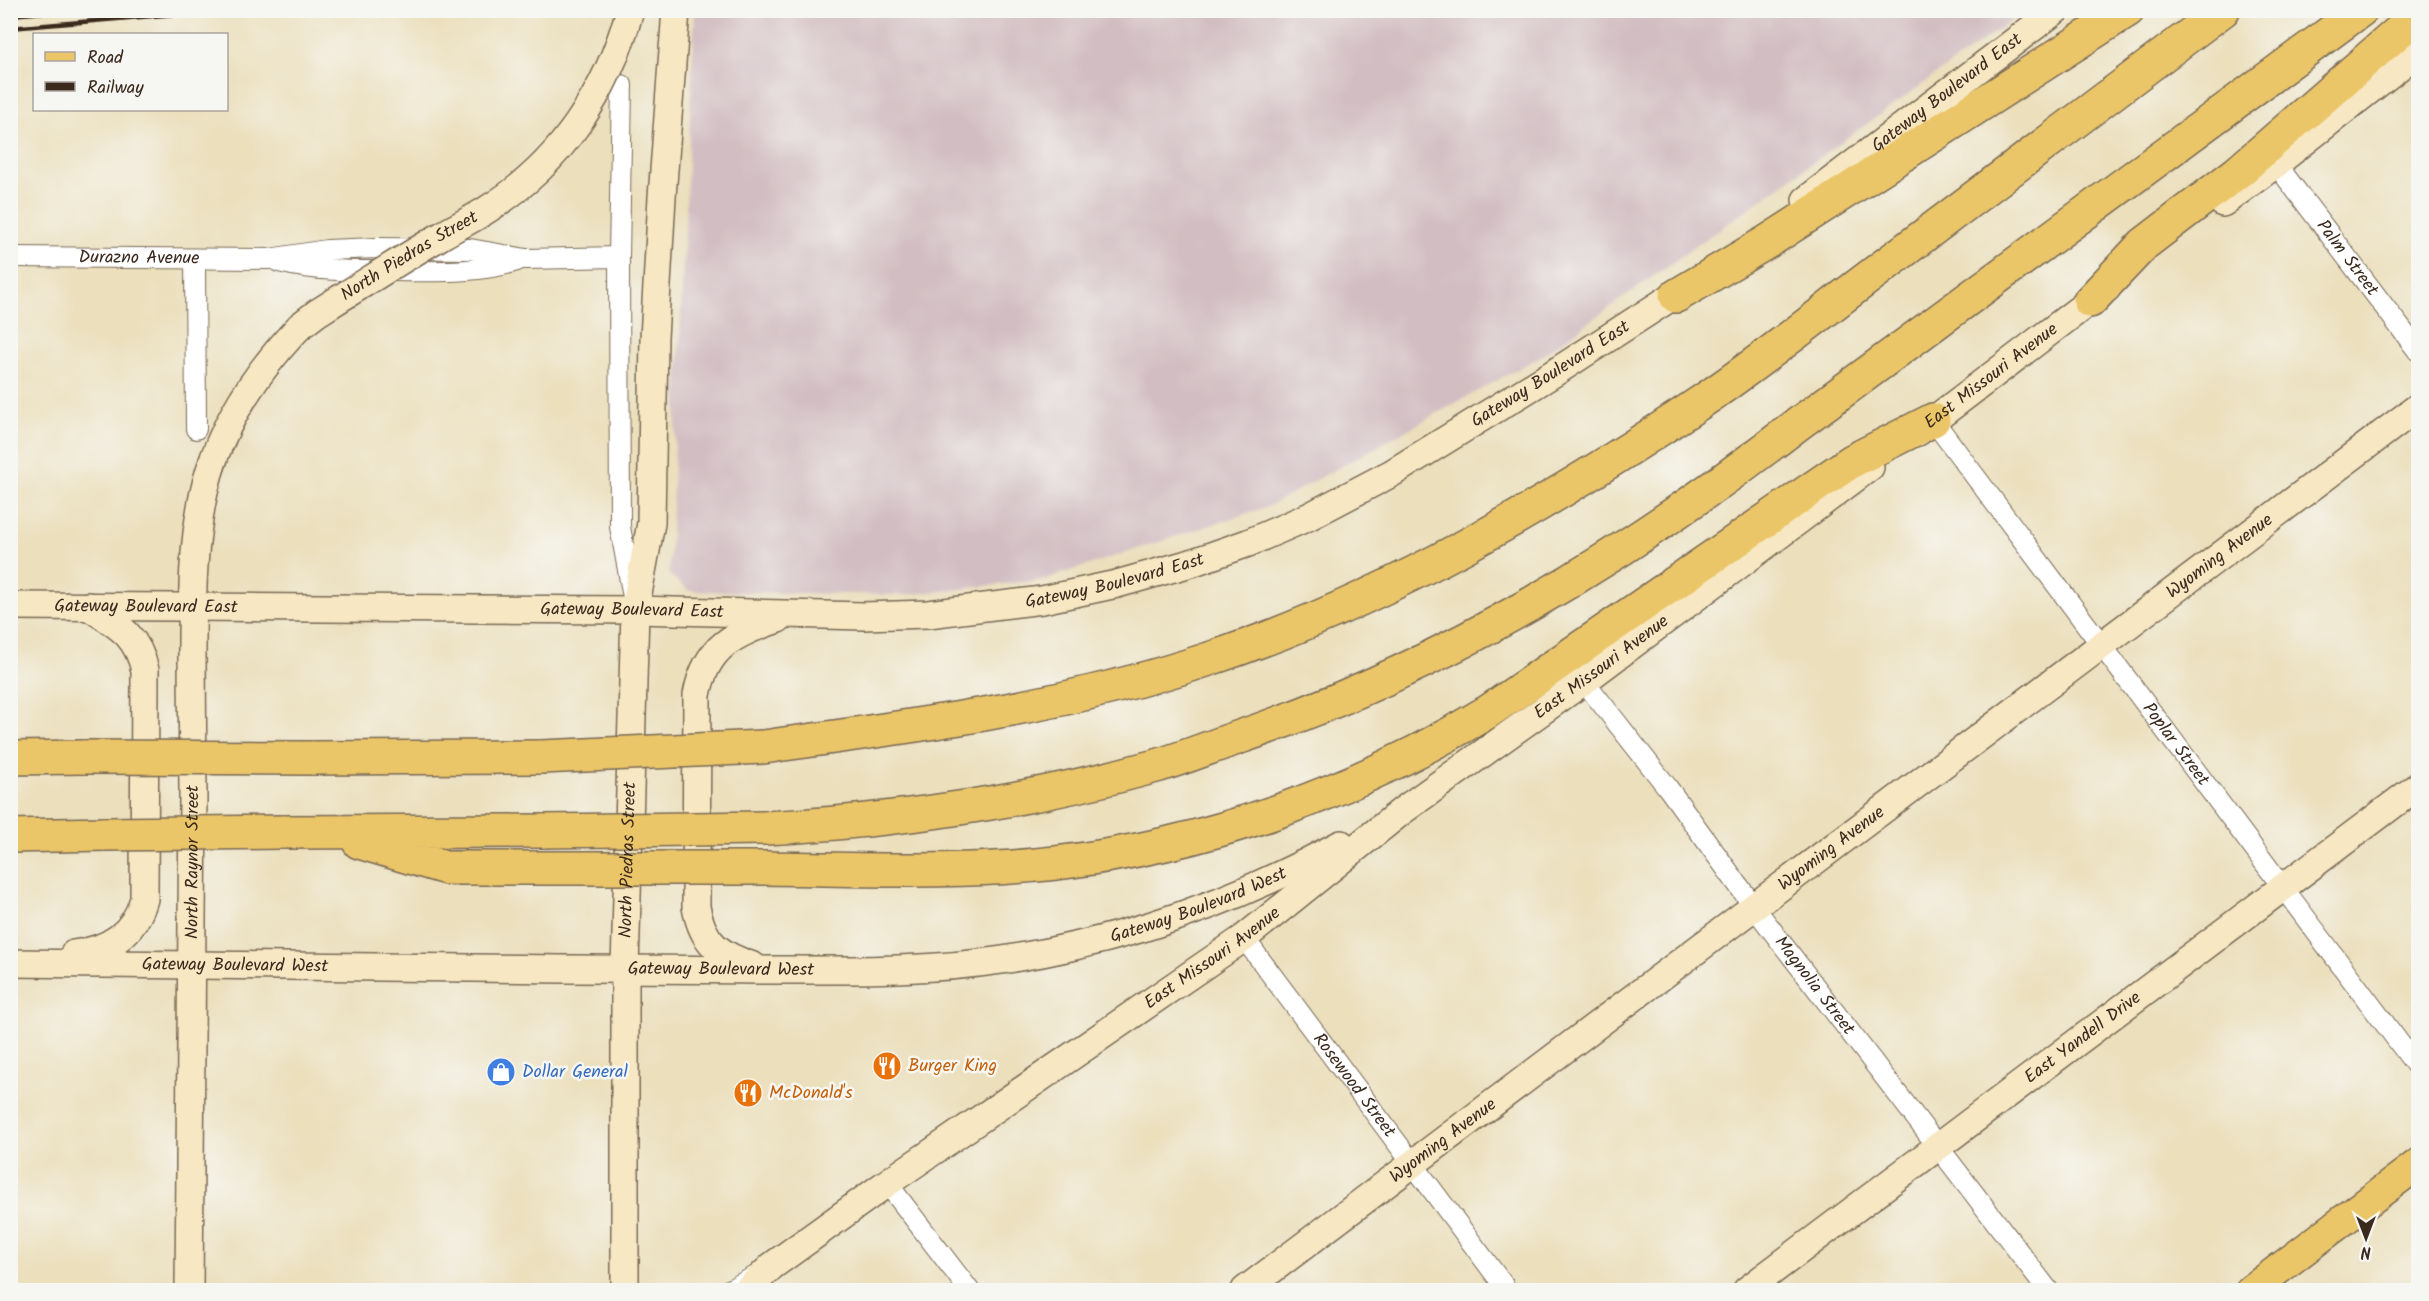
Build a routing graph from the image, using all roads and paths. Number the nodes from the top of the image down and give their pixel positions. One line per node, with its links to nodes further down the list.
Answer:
1 (630, 10): 20 (main road, North Piedras Street, bridge)
2 (676, 10): 24 (main road, North Piedras Street)
3 (2056, 10): 14 (main road, Gateway Boulevard East)
4 (2128, 10): 14 (highway)
5 (2223, 10): 28 (highway, bridge)
6 (2361, 10): 31 (highway, bridge)
7 (2418, 15): 15 (highway)
8 (2418, 52): 10 (main road, East Missouri Avenue)
9 (622, 85): 12 (street, North Piedras Street)
10 (2276, 164): 15 (main road, East Missouri Avenue); 16 (street, Palm Street)
11 (10, 257): 13 (street, Durazno Avenue)
12 (619, 257): 13 (street, Durazno Avenue); 24 (street, North Piedras Street)
13 (195, 259): 19 (street)
14 (1676, 296): 25 (main road, Gateway Boulevard East)
15 (2090, 301): 18 (main road, East Missouri Avenue)
16 (2418, 351)
17 (2418, 407): 26 (main road, Wyoming Avenue)
18 (1933, 420): 26 (street, Poplar Street); 27 (main road, East Missouri Avenue); 31 (highway, bridge)
19 (196, 429)
20 (202, 508): 23 (main road, North Raynor Street)
21 (10, 606): 22 (main road, Gateway Boulevard East)
22 (88, 606): 23 (main road, Gateway Boulevard East); 36 (main road)
23 (192, 607): 24 (main road, Gateway Boulevard East); 37 (main road, North Raynor Street)
24 (635, 610): 25 (main road, Gateway Boulevard East); 38 (main road, North Piedras Street)
25 (791, 615): 39 (main road)
26 (2101, 646): 33 (street, Poplar Street); 34 (main road, Wyoming Avenue)
27 (1584, 681): 30 (main road, East Missouri Avenue); 34 (street, Magnolia Street)
28 (13, 758)
29 (2418, 786): 33 (main road, East Yandell Drive)
30 (1402, 812): 35 (main road, East Missouri Avenue); 39 (main road, Gateway Boulevard West)
31 (328, 832): 32 (highway, bridge)
32 (10, 836)
33 (2283, 888): 40 (street, Poplar Street); 41 (main road, East Yandell Drive)
34 (1755, 907): 41 (street, Magnolia Street); 43 (main road, Wyoming Avenue)
35 (1244, 938): 43 (street, Rosewood Street); 44 (main road, East Missouri Avenue)
36 (10, 962): 37 (main road, Gateway Boulevard West)
37 (193, 965): 38 (main road, Gateway Boulevard West); 46 (main road, North Raynor Street)
38 (625, 969): 39 (main road, Gateway Boulevard West); 47 (main road, North Piedras Street)
39 (762, 969)
40 (2418, 1068)
41 (1939, 1146): 53 (main road, East Yandell Drive); 54 (street, Magnolia Street)
42 (2418, 1164): 55 (main road)
43 (1413, 1165): 51 (main road, Wyoming Avenue); 52 (street, Rosewood Street)
44 (887, 1183): 45 (main road, East Missouri Avenue); 50 (street)
45 (772, 1266): 48 (street, East Missouri Avenue); 49 (main road, East Missouri Avenue)
46 (189, 1290)
47 (625, 1290)
48 (729, 1290)
49 (747, 1290)
50 (969, 1290)
51 (1245, 1290)
52 (1507, 1290)
53 (1747, 1290)
54 (2048, 1290)
55 (2250, 1290)

